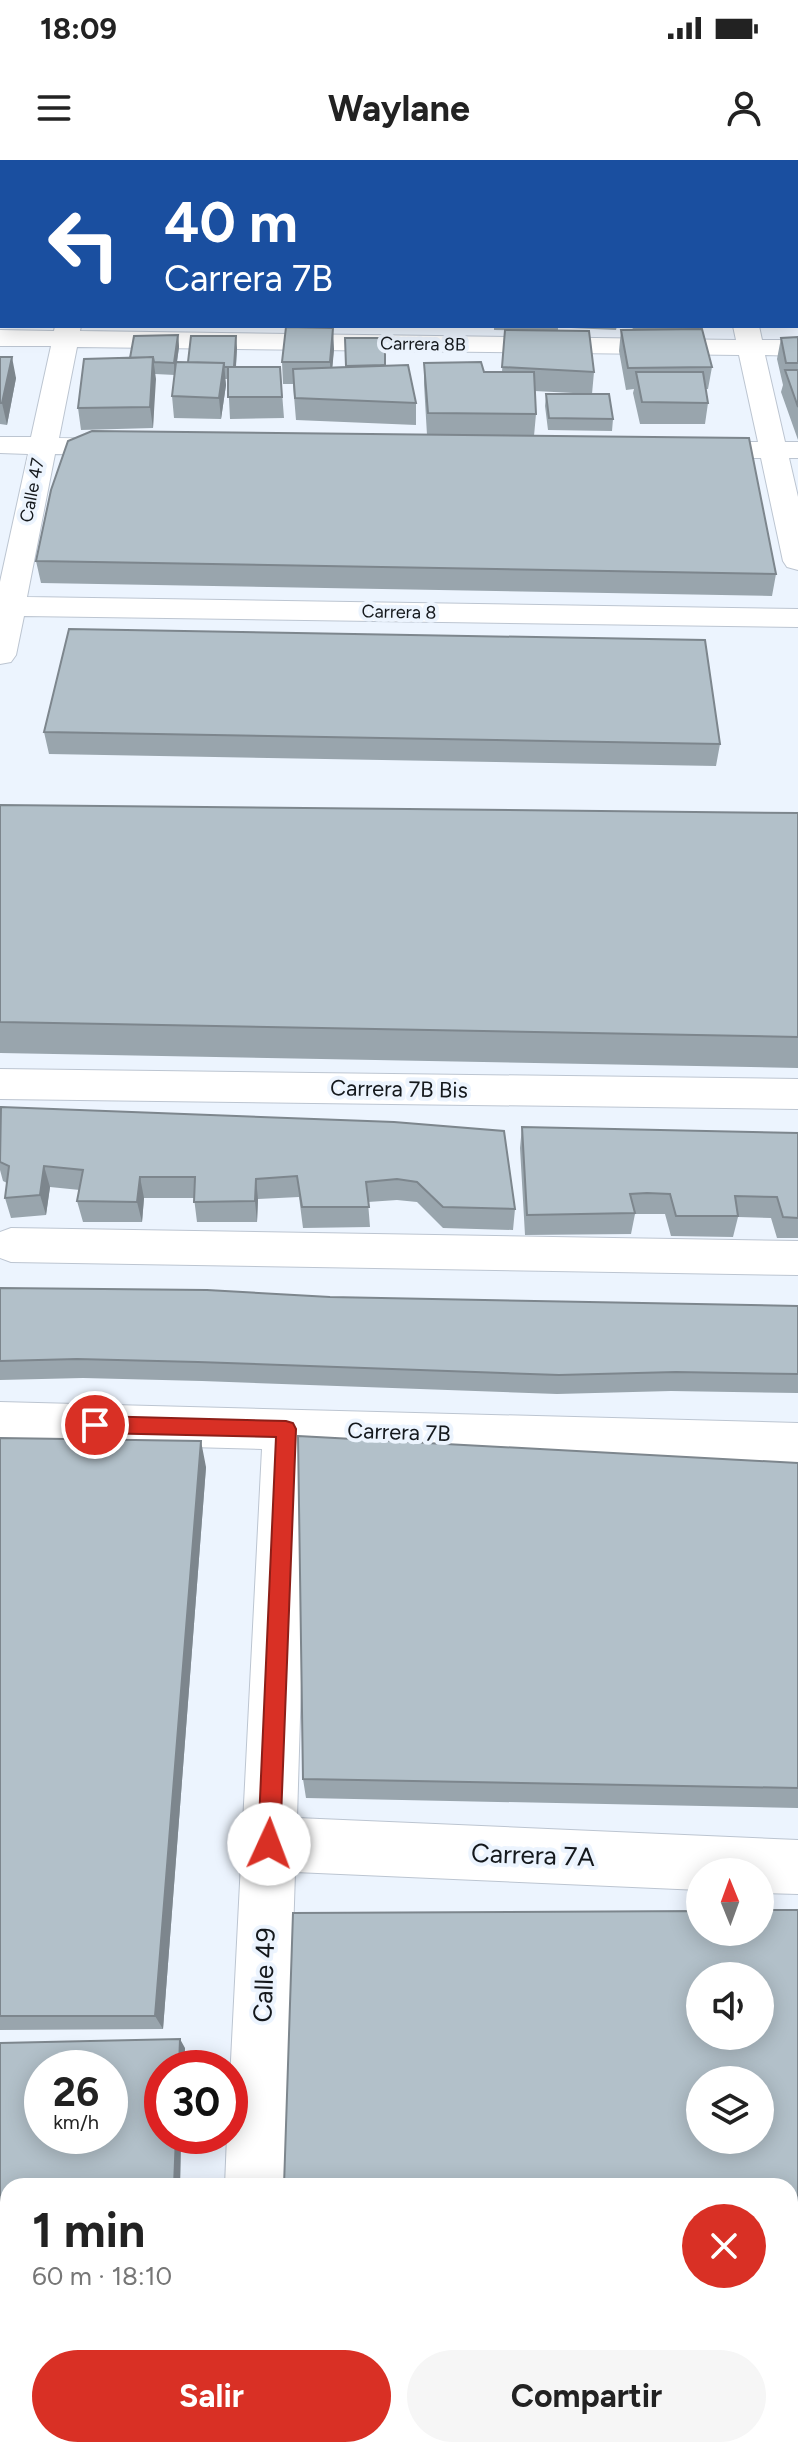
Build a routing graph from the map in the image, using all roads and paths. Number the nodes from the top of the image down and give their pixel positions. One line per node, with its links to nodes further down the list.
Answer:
1 (66, 333): 2 (street, Carrera 8B); 3 (street, Carrera 8B); 6 (street, Calle 47)
2 (748, 337): 4 (street, Carrera 8B); 9 (street)
3 (0, 338)
4 (798, 348)
5 (0, 445): 6 (street)
6 (41, 446): 7 (street); 11 (street, Calle 47)
7 (150, 447)
8 (666, 450): 9 (street)
9 (786, 450): 10 (street)
10 (798, 561)
11 (4, 606): 12 (street, Carrera 8); 13 (street, Calle 47)
12 (798, 618)
13 (0, 655)
14 (0, 1084): 15 (street, Carrera 7B Bis)
15 (798, 1094)
16 (11, 1245): 17 (street)
17 (798, 1258)
18 (0, 1422): 19 (street, Carrera 7B)
19 (286, 1429): 20 (street, Carrera 7B); 21 (street, Calle 49)
20 (798, 1443)
21 (269, 1844): 22 (street, Carrera 7A); 23 (street, Calle 49)
22 (798, 1867)
23 (255, 2178)

